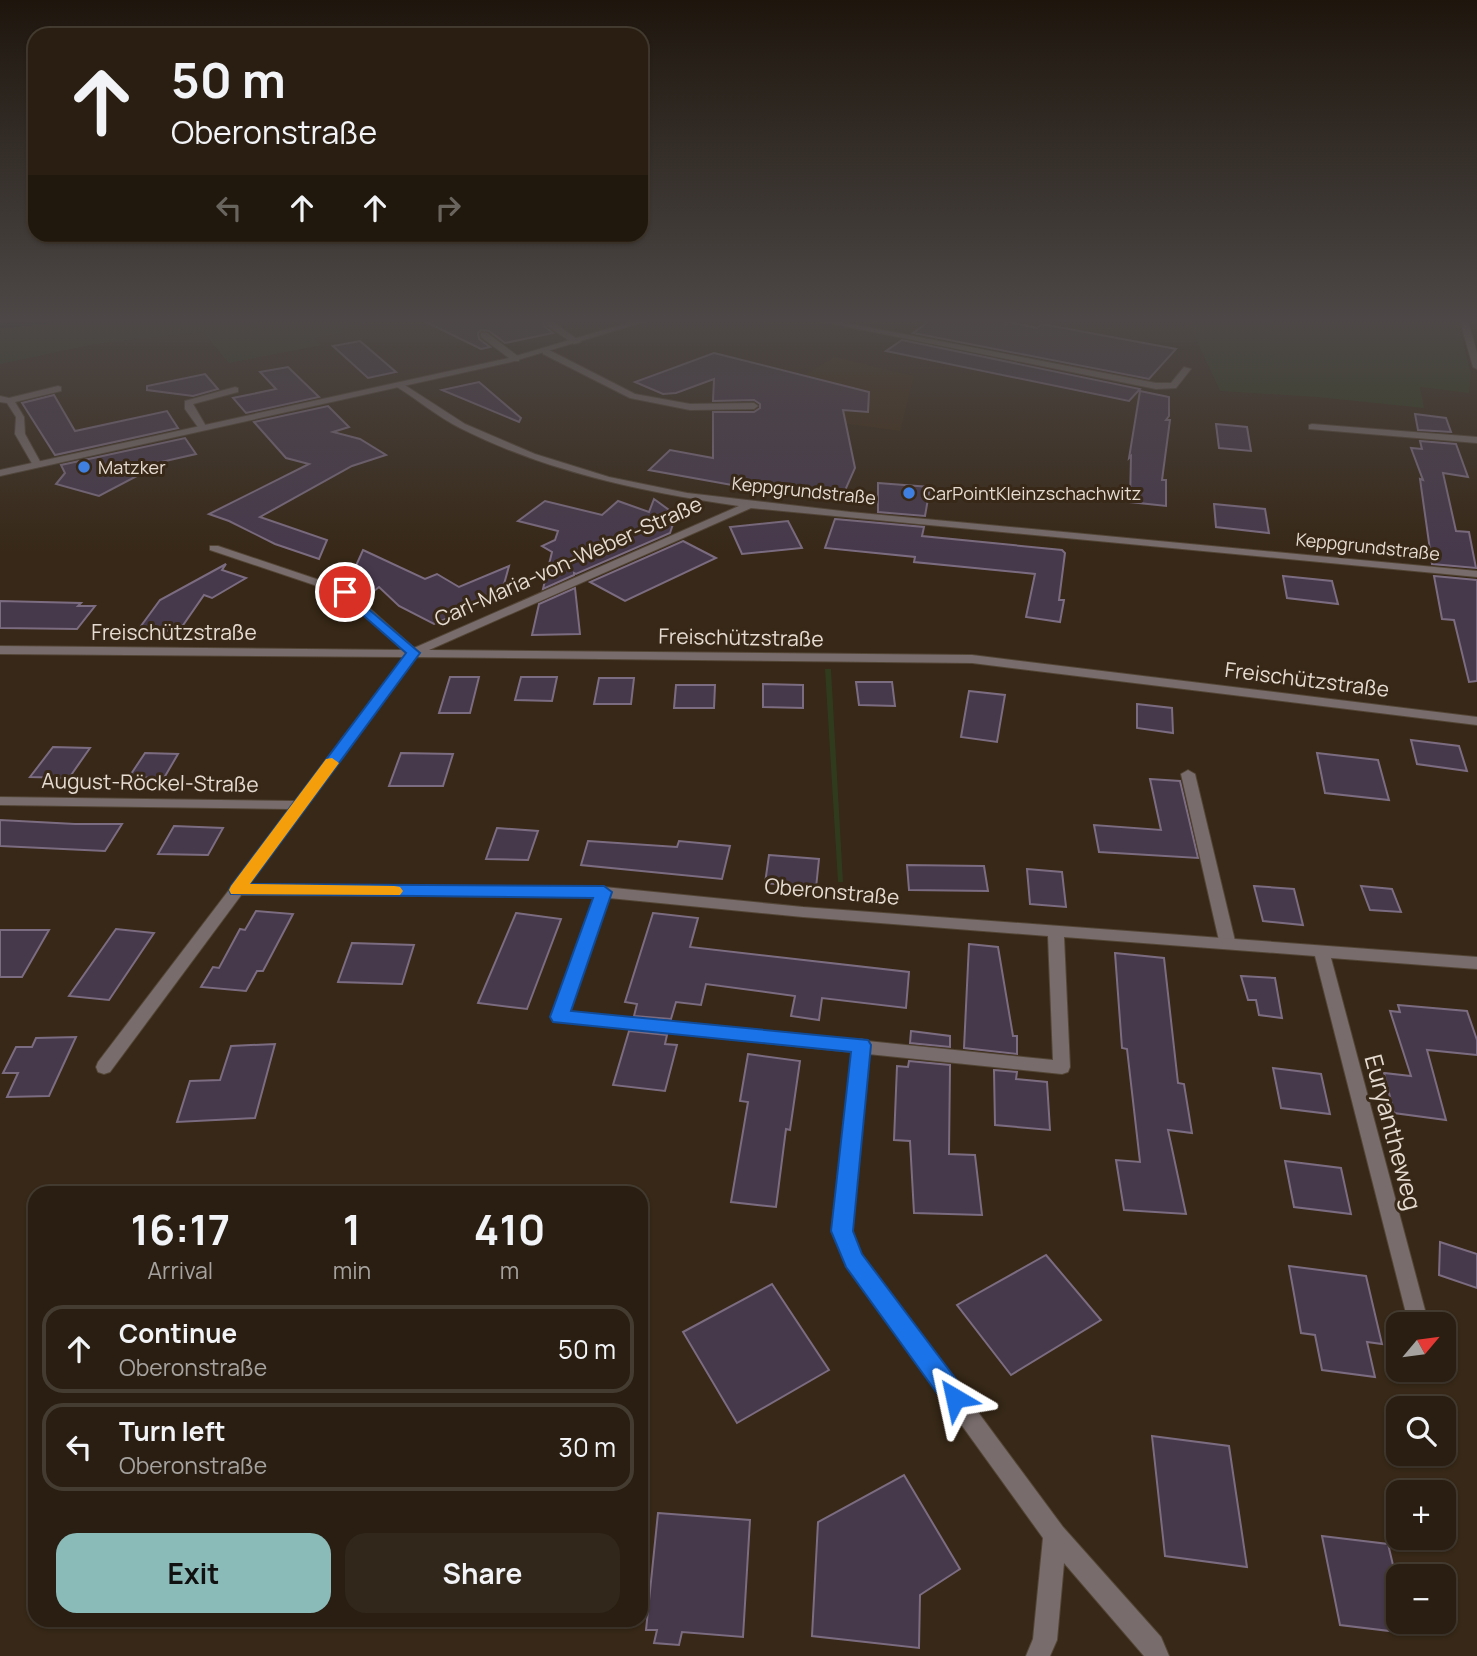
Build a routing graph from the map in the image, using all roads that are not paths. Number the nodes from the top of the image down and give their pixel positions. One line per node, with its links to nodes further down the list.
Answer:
1 (207, 398): 8 (street)
2 (339, 398): 8 (street)
3 (419, 398): 12 (street, Keppgrundstraße)
4 (645, 398): 6 (street)
5 (5, 400): 10 (street)
6 (754, 406)
7 (1312, 427): 9 (street)
8 (202, 428): 10 (street)
9 (1477, 440)
10 (37, 465): 11 (street)
11 (0, 472)
12 (752, 504): 14 (street, Keppgrundstraße); 16 (street, Carl-Maria-von-Weber-Straße)
13 (214, 548): 16 (street)
14 (1477, 575)
15 (0, 650): 16 (street, Freischützstraße)
16 (413, 653): 17 (street, Freischützstraße); 20 (street, Carl-Maria-von-Weber-Straße)
17 (1477, 720)
18 (1188, 774): 24 (street)
19 (0, 801): 20 (street, August-Röckel-Straße)
20 (300, 805): 21 (street, Carl-Maria-von-Weber-Straße)
21 (237, 890): 22 (street, Oberonstraße); 28 (street, Carl-Maria-von-Weber-Straße)
22 (604, 892): 23 (street, Oberonstraße); 27 (street)
23 (1056, 932): 24 (street, Oberonstraße); 27 (street)
24 (1228, 945): 25 (street, Oberonstraße)
25 (1322, 952): 26 (street, Oberonstraße); 29 (street, Euryantheweg)
26 (1477, 963)
27 (861, 1045): 30 (street)
28 (104, 1067)
29 (1416, 1312)
30 (1055, 1535): 31 (street); 32 (street)
31 (1038, 1656)
32 (1157, 1656)

